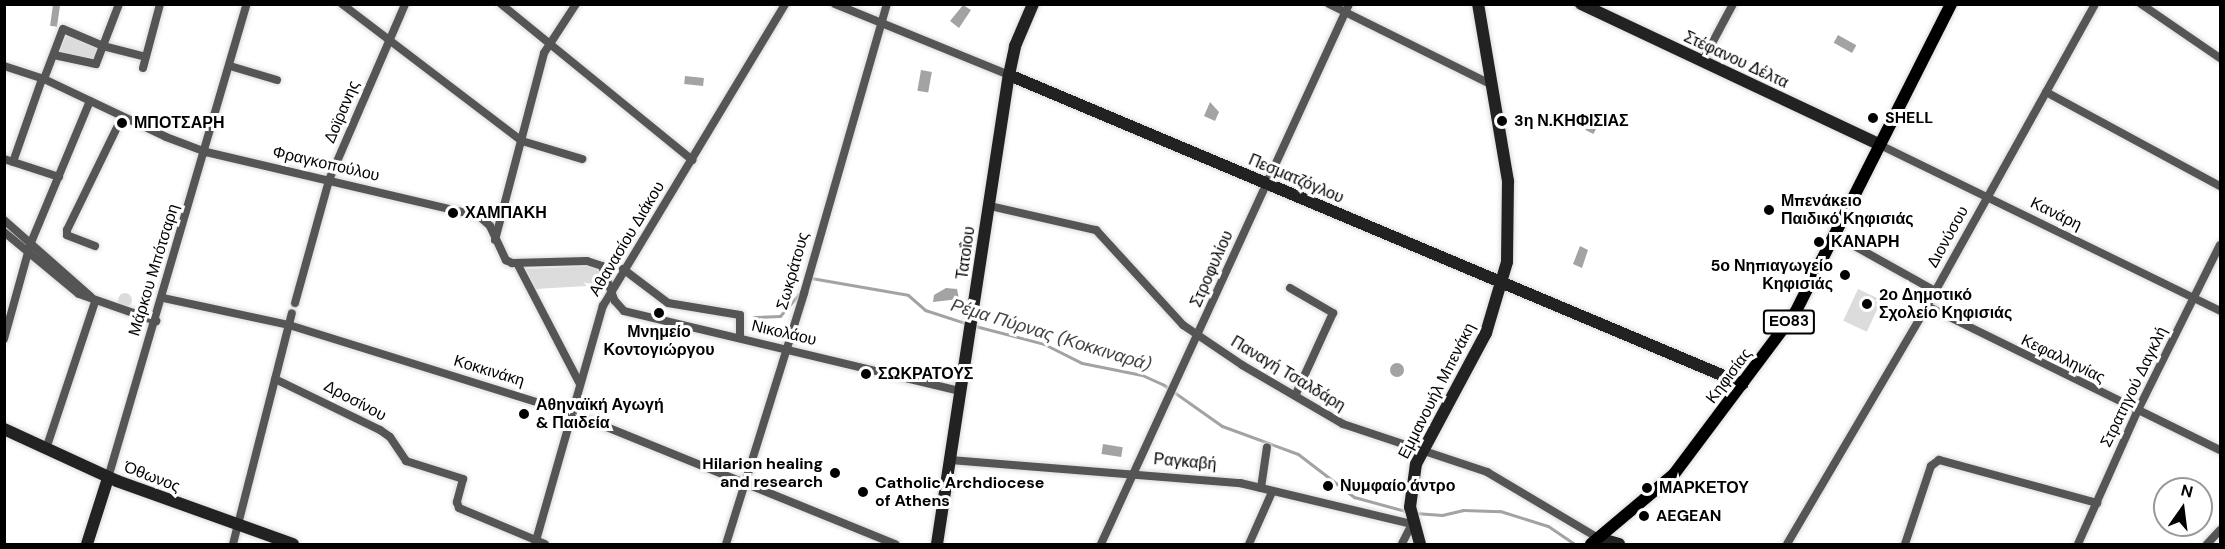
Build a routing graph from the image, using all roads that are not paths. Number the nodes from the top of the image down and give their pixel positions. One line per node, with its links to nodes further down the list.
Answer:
1 (118, 4): 23 (street)
2 (160, 4): 25 (street)
3 (247, 4): 29 (street, Μάρκου Μπότσαρη)
4 (342, 4): 21 (street)
5 (405, 4): 21 (street, Δοϊρανης)
6 (501, 4): 22 (street)
7 (576, 4): 22 (street)
8 (784, 4): 43 (street, Αθανασίου Διάκου)
9 (835, 4): 20 (street, Πεσματζόγλου)
10 (887, 4): 20 (street, Σωκράτους)
11 (1033, 4): 31 (street, Τατοΐου)
12 (1329, 4): 19 (street)
13 (1478, 4): 34 (street, Εμμανουήλ Μπενάκη)
14 (1733, 4): 27 (street)
15 (1951, 4): 39 (main road, Κηφισίας / ΕΟ83)
16 (2096, 4): 35 (street, Διονύσου)
17 (2141, 4): 26 (street)
18 (1589, 6): 27 (street, Στέφανου Δέλτα)
19 (1347, 8): 34 (street); 46 (street, Στροφυλίου)
20 (880, 23): 31 (street, Πεσματζόγλου); 75 (street, Σωκράτους)
21 (388, 42): 38 (street); 45 (street, Δοϊρανης)
22 (548, 43): 38 (street); 43 (street)
23 (103, 46): 24 (street); 24 (street); 25 (street)
24 (54, 55): 32 (street)
25 (146, 57): 30 (street)
26 (2220, 58)
27 (1702, 62): 39 (street, Στέφανου Δέλτα)
28 (4, 66): 32 (street, Φραγκοπούλου)
29 (230, 66): 33 (street); 40 (street, Μάρκου Μπότσαρη)
30 (143, 68)
31 (1009, 75): 46 (street, Πεσματζόγλου); 49 (street, Τατοΐου)
32 (43, 79): 36 (street, Φραγκοπούλου); 42 (street)
33 (277, 80)
34 (1492, 85): 59 (street, Εμμανουήλ Μπενάκη)
35 (2046, 92): 47 (street); 48 (street, Διονύσου)
36 (90, 101): 37 (street, Φραγκοπούλου); 44 (street)
37 (122, 117): 40 (street, Φραγκοπούλου); 55 (street)
38 (522, 141): 41 (street); 53 (street)
39 (1878, 144): 48 (street, Κανάρη); 52 (main road, Κηφισίας / ΕΟ83)
40 (206, 152): 45 (street, Φραγκοπούλου); 63 (street, Μάρκου Μπότσαρη)
41 (582, 159)
42 (9, 160): 44 (street)
43 (692, 160): 58 (street, Αθανασίου Διάκου)
44 (59, 177): 56 (street)
45 (329, 180): 53 (street, Φραγκοπούλου); 66 (street, Δοϊρανης)
46 (1266, 184): 59 (street, Πεσματζόγλου); 72 (street, Στροφυλίου)
47 (2220, 186)
48 (1987, 198): 62 (street, Διονύσου); 64 (street, Κανάρη)
49 (990, 206): 72 (street, Παναγή Τσαλδάρη); 79 (street, Τατοΐου)
50 (4, 220): 56 (street)
51 (4, 232): 56 (street)
52 (1833, 234): 62 (street); 78 (main road, Κηφισίας / ΕΟ83)
53 (495, 240): 57 (street, Φραγκοπούλου)
54 (2220, 245): 64 (street, Στρατηγού Δαγκλή)
55 (95, 246)
56 (29, 249): 65 (street); 74 (street)
57 (518, 265): 61 (street); 77 (street, Φραγκοπούλου)
58 (623, 269): 61 (street, Αθανασίου Διάκου); 73 (street)
59 (1502, 285): 78 (street, Πεσματζόγλου); 86 (street, Εμμανουήλ Μπενάκη)
60 (1290, 288): 80 (street)
61 (611, 290): 73 (street, Νικολάου); 77 (street, Αθανασίου Διάκου)
62 (1935, 291): 67 (street, Διονύσου)
63 (163, 298): 70 (street, Μάρκου Μπότσαρη); 71 (street, Κοκκινάκη)
64 (2194, 298): 68 (street, Κανάρη); 81 (street, Στρατηγού Δαγκλή)
65 (95, 302): 70 (street); 85 (street)
66 (295, 303)
67 (1927, 306): 81 (street, Κεφαλληνίας); 111 (street, Διονύσου)
68 (2220, 311)
69 (292, 313): 71 (street)
70 (156, 321): 90 (street, Μάρκου Μπότσαρη)
71 (289, 325): 76 (street); 82 (street, Κοκκινάκη)
72 (1198, 337): 80 (street, Παναγή Τσαλδάρη); 89 (street, Στροφυλίου)
73 (740, 338): 75 (street, Νικολάου)
74 (4, 339)
75 (785, 349): 79 (street, Νικολάου); 91 (street, Σωκράτους)
76 (275, 379): 96 (street); 99 (street, Δροσίνου)
77 (580, 384): 82 (street, Αθανασίου Διάκου)
78 (1743, 384): 98 (main road, Κηφισίας / ΕΟ83)
79 (962, 392): 88 (street, Τατοΐου)
80 (1295, 396): 86 (street, Παναγή Τσαλδάρη)
81 (2138, 412): 87 (street, Κεφαλληνίας); 94 (street, Στρατηγού Δαγκλή)
82 (572, 413): 91 (street, Κοκκινάκη); 99 (street, Αθανασίου Διάκου)
83 (4, 429): 85 (street, Όθωνος)
84 (1267, 447): 92 (street)
85 (46, 449): 90 (street, Όθωνος)
86 (1422, 450): 95 (street, Εμμανουήλ Μπενάκη); 98 (street, Παναγή Τσαλδάρη)
87 (2220, 450)
88 (951, 460): 89 (street, Ραγκαβή); 105 (street, Τατοΐου)
89 (1134, 472): 92 (street, Ραγκαβή); 106 (street, Στροφυλίου)
90 (108, 478): 96 (street, Όθωνος); 100 (street, Μάρκου Μπότσαρη)
91 (744, 483): 103 (street, Σωκράτους); 104 (street, Κοκκινάκη)
92 (1261, 488): 93 (street, Ραγκαβή)
93 (1272, 492): 95 (street, Ραγκαβή); 107 (street)
94 (2097, 503): 112 (street); 113 (street, Στρατηγού Δαγκλή)
95 (1412, 524): 108 (street); 109 (street, Εμμανουήλ Μπενάκη)
96 (238, 525): 101 (street); 102 (street, Όθωνος)
97 (2220, 530): 114 (street)
98 (1595, 541): 110 (street)
99 (539, 543)
100 (87, 544)
101 (233, 544)
102 (293, 544)
103 (726, 544)
104 (895, 544)
105 (937, 544)
106 (1101, 544)
107 (1250, 544)
108 (1402, 544)
109 (1420, 544)
110 (1619, 544)
111 (1787, 544)
112 (1905, 544)
113 (2078, 544)
114 (2207, 544)

